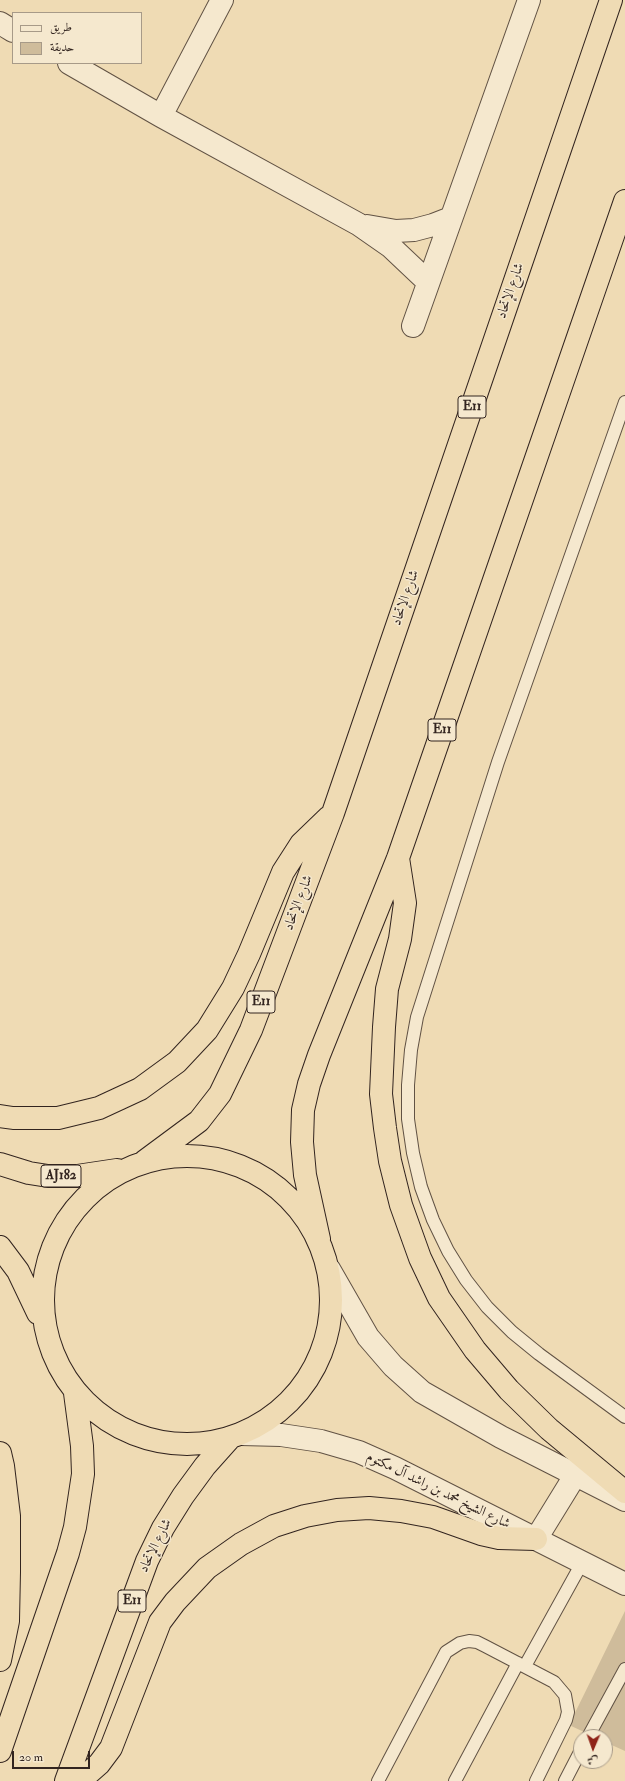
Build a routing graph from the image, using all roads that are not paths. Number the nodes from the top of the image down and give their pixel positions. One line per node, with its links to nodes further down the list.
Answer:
1 (222, 0): 7 (street)
2 (529, 0): 9 (street)
3 (611, 0): 14 (highway, شارع الإتحاد / E11)
4 (0, 23): 5 (street)
5 (12, 30)
6 (71, 64): 7 (street)
7 (161, 116): 10 (street)
8 (625, 202): 15 (highway, E11)
9 (451, 218): 10 (street); 11 (street)
10 (358, 224): 11 (street)
11 (428, 282): 12 (street)
12 (413, 326)
13 (625, 402): 25 (lane)
14 (333, 814): 16 (highway); 17 (highway, شارع الإتحاد / E11)
15 (398, 858): 20 (highway, E11); 29 (highway)
16 (0, 1116)
17 (145, 1161): 19 (highway); 20 (highway)
18 (0, 1164): 19 (highway, AJ182)
19 (124, 1169): 23 (highway)
20 (319, 1239): 22 (highway)
21 (0, 1247): 23 (highway)
22 (329, 1269): 26 (highway); 28 (street)
23 (44, 1327): 24 (highway)
24 (75, 1393): 26 (highway); 38 (highway)
25 (625, 1417)
26 (235, 1436): 31 (street, شارع الشيخ محمد بن راشد آل مكتوم); 40 (highway, شارع الإتحاد / E11)
27 (0, 1453): 34 (highway)
28 (576, 1474): 30 (street); 31 (street)
29 (625, 1492)
30 (625, 1500)
31 (536, 1539): 32 (street, شارع الشيخ محمد بن راشد آل مكتوم); 41 (highway)
32 (582, 1563): 33 (street, شارع الشيخ محمد بن راشد آل مكتوم); 35 (lane)
33 (625, 1584)
34 (0, 1660)
35 (522, 1665): 42 (lane); 43 (lane); 44 (lane)
36 (625, 1669): 37 (lane)
37 (592, 1729)
38 (0, 1751)
39 (573, 1765): 45 (lane)
40 (66, 1781)
41 (76, 1781)
42 (378, 1781)
43 (455, 1781)
44 (536, 1781)
45 (564, 1781)

